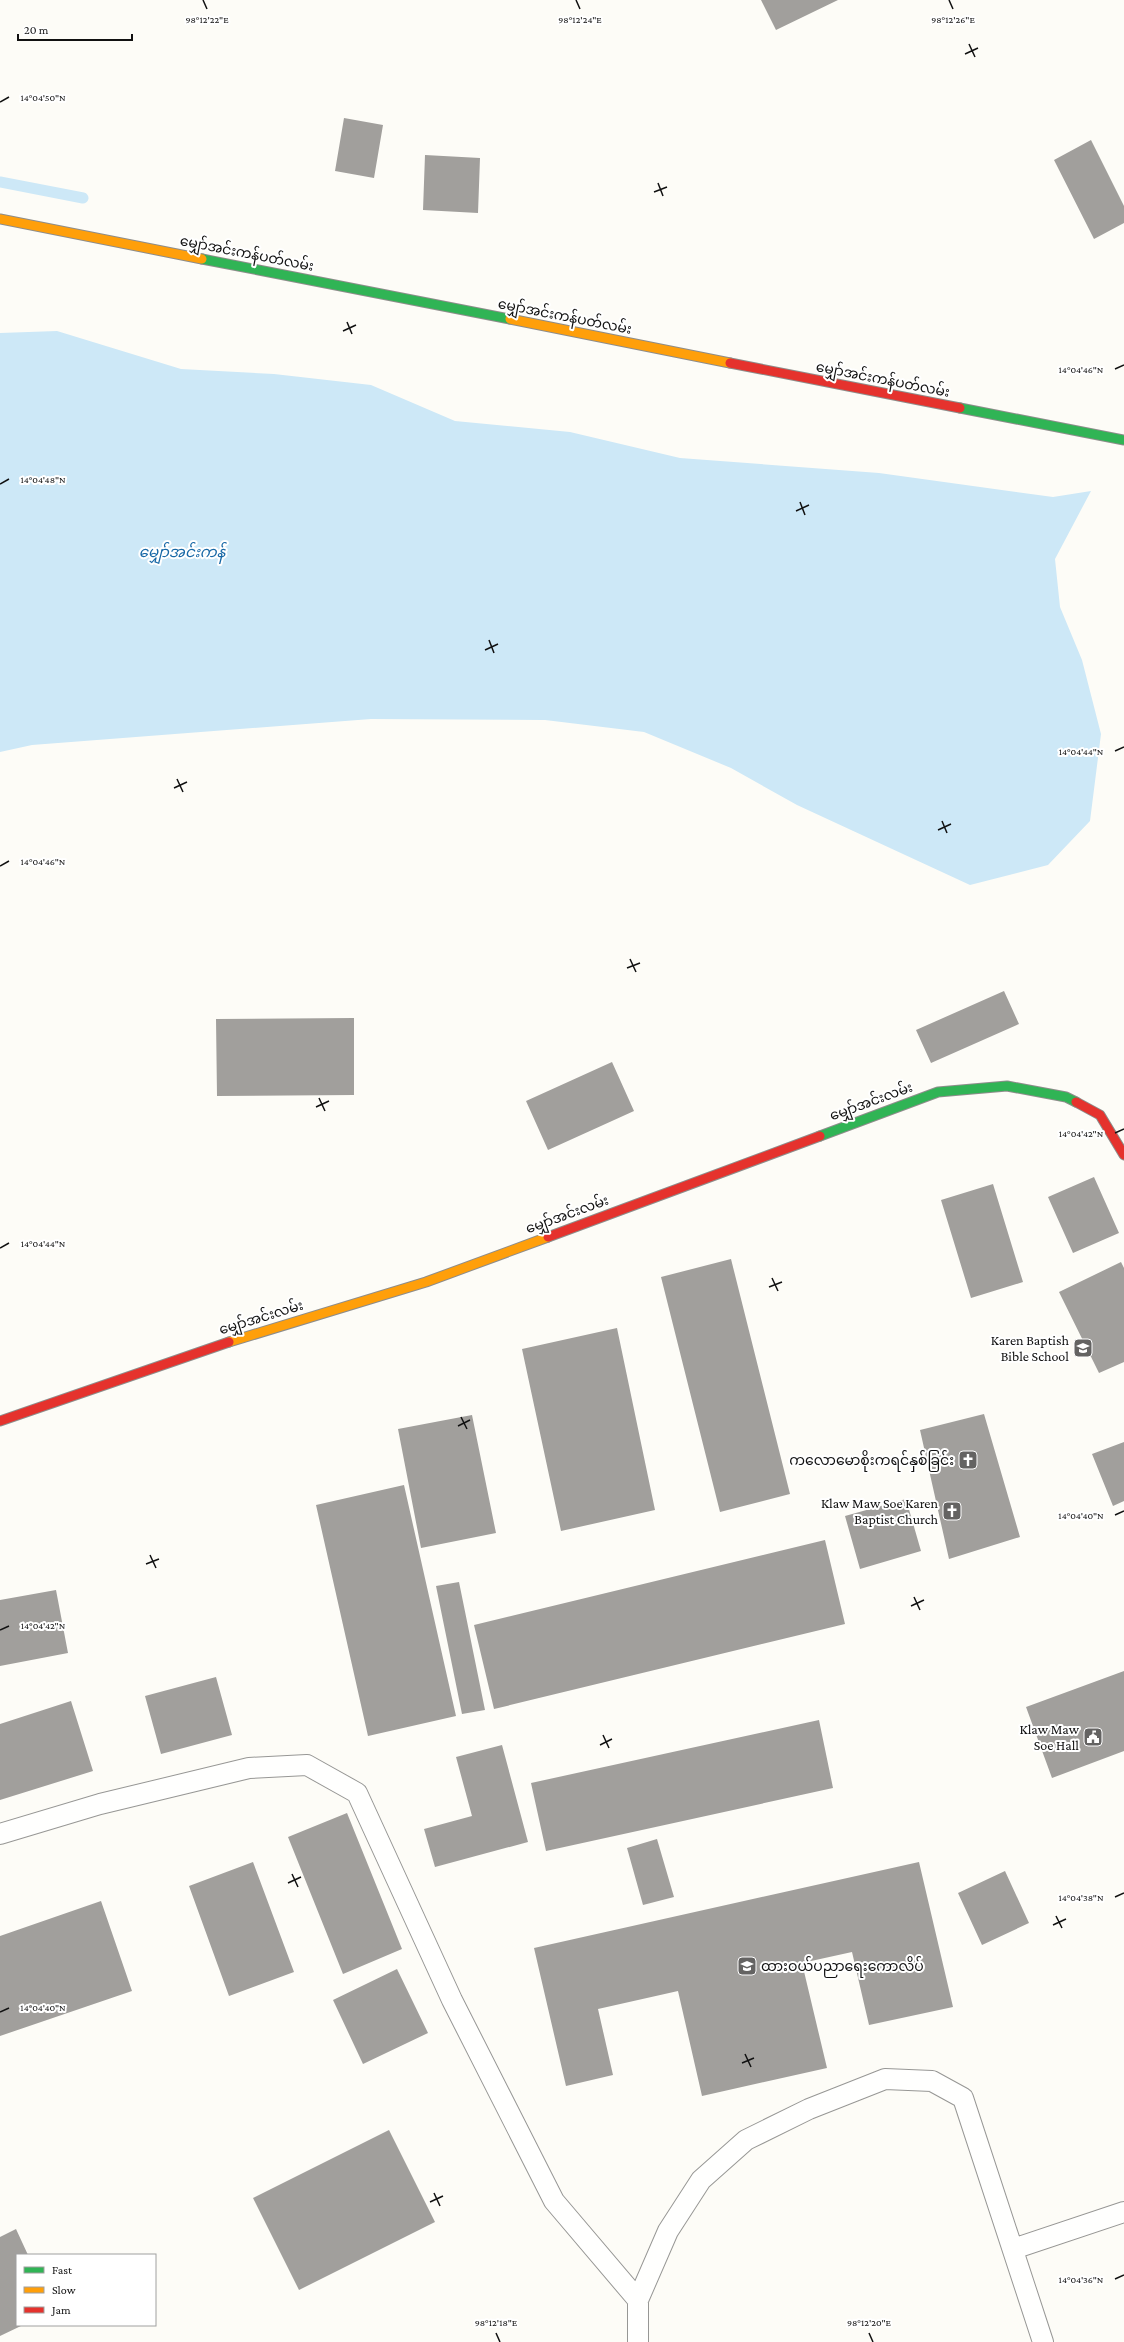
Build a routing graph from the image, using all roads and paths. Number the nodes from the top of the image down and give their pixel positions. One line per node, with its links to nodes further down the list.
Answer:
1 (0, 219): 2 (street, မျှော်အင်းကန်ပတ်လမ်း)
2 (1124, 440)
3 (1124, 1155): 4 (street, မျှော်အင်းလမ်း)
4 (0, 1421)
5 (0, 1834): 8 (lane)
6 (1124, 2212): 7 (lane)
7 (1013, 2249): 8 (lane); 10 (lane)
8 (638, 2300): 9 (lane)
9 (638, 2342)
10 (1042, 2342)

